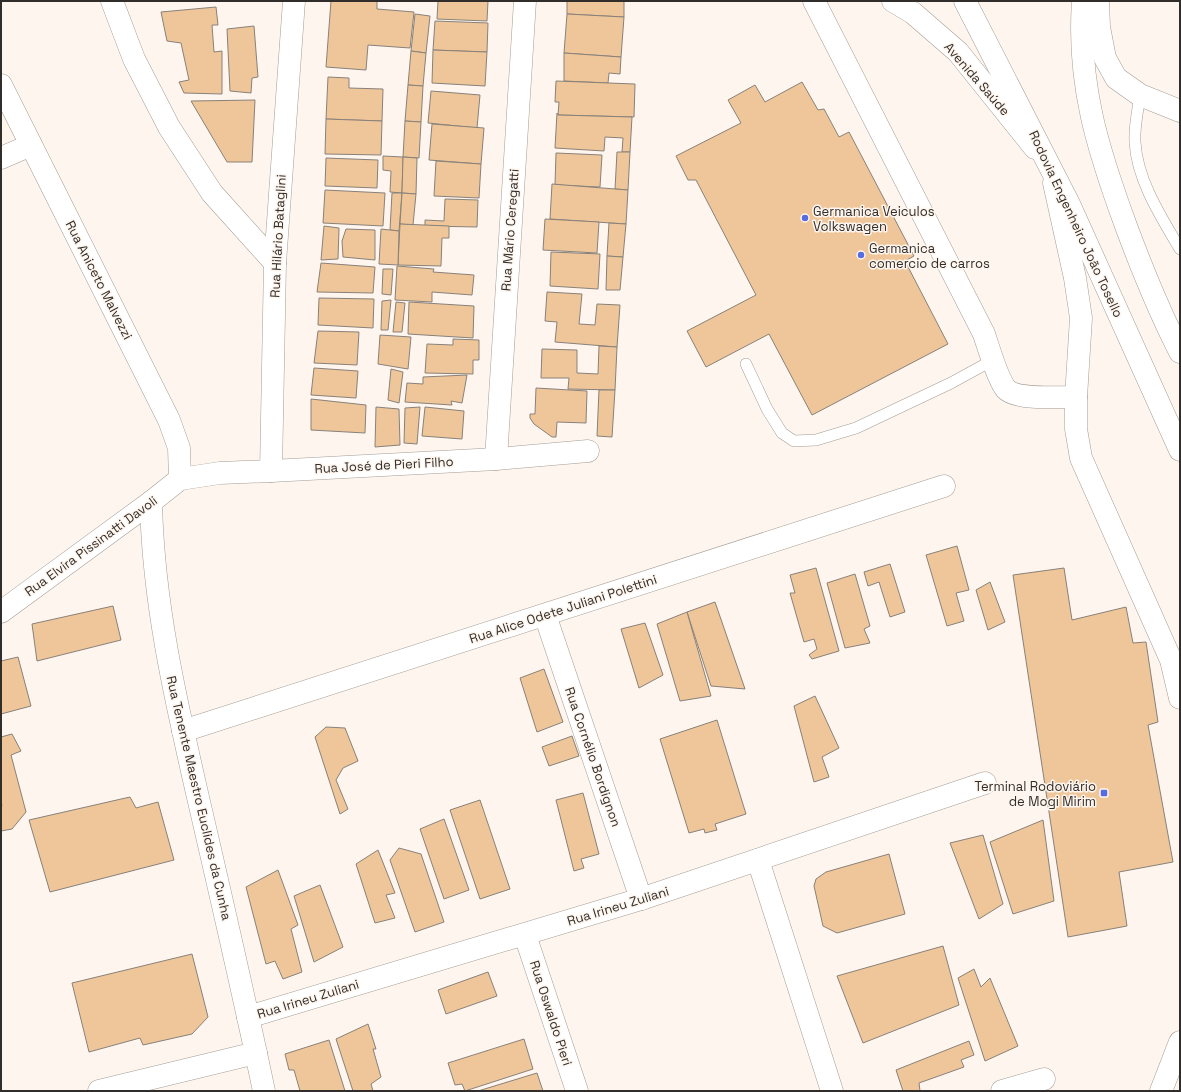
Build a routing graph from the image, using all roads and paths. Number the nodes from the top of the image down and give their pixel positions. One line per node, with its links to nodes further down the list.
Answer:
1 (112, 1): 16 (street)
2 (294, 1): 16 (street, Rua Hilário Bataglini)
3 (525, 1): 23 (street, Rua Mário Ceregatti)
4 (814, 1): 18 (street)
5 (893, 1): 14 (street, Avenida Saúde)
6 (965, 1): 14 (street, Rodovia Engenheiro João Tosello)
7 (1083, 1): 17 (street)
8 (1098, 1): 10 (street)
9 (1, 85): 12 (street, Rua Aniceto Malvezzi)
10 (1140, 96): 11 (street); 15 (lane)
11 (1180, 111)
12 (31, 145): 13 (street); 25 (street, Rua Aniceto Malvezzi)
13 (1, 158)
14 (1051, 168): 20 (street); 21 (street, Rodovia Engenheiro João Tosello)
15 (1180, 249)
16 (275, 263): 24 (street, Rua Hilário Bataglini)
17 (1180, 352)
18 (993, 360): 19 (lane); 20 (street)
19 (746, 364)
20 (1076, 397): 30 (street)
21 (1180, 450)
22 (588, 451): 23 (street, Rua José de Pieri Filho)
23 (496, 459): 24 (street, Rua José de Pieri Filho)
24 (271, 471): 25 (street, Rua José de Pieri Filho)
25 (180, 480): 27 (street, Rua Elvira Pissinatti Davoli)
26 (944, 486): 29 (street, Rua Alice Odete Juliani Polettini)
27 (151, 502): 28 (street, Rua Elvira Pissinatti Davoli); 31 (street, Rua Tenente Maestro Euclides da Cunha)
28 (1, 612)
29 (545, 615): 31 (street, Rua Alice Odete Juliani Polettini); 34 (street, Rua Cornélio Bordignon)
30 (1180, 698)
31 (183, 731): 36 (street, Rua Tenente Maestro Euclides da Cunha)
32 (985, 783): 33 (street, Rua Irineu Zuliani)
33 (758, 860): 34 (street, Rua Irineu Zuliani); 43 (street)
34 (641, 899): 35 (street, Rua Irineu Zuliani)
35 (525, 935): 36 (street, Rua Irineu Zuliani); 42 (street, Rua Oswaldo Pieri)
36 (248, 1017): 38 (street, Rua Tenente Maestro Euclides da Cunha)
37 (1180, 1042): 45 (street)
38 (256, 1053): 40 (street); 41 (street, Rua Tenente Maestro Euclides da Cunha)
39 (1044, 1079): 44 (street)
40 (99, 1091)
41 (264, 1091)
42 (577, 1091)
43 (832, 1091)
44 (1002, 1091)
45 (1161, 1091)

